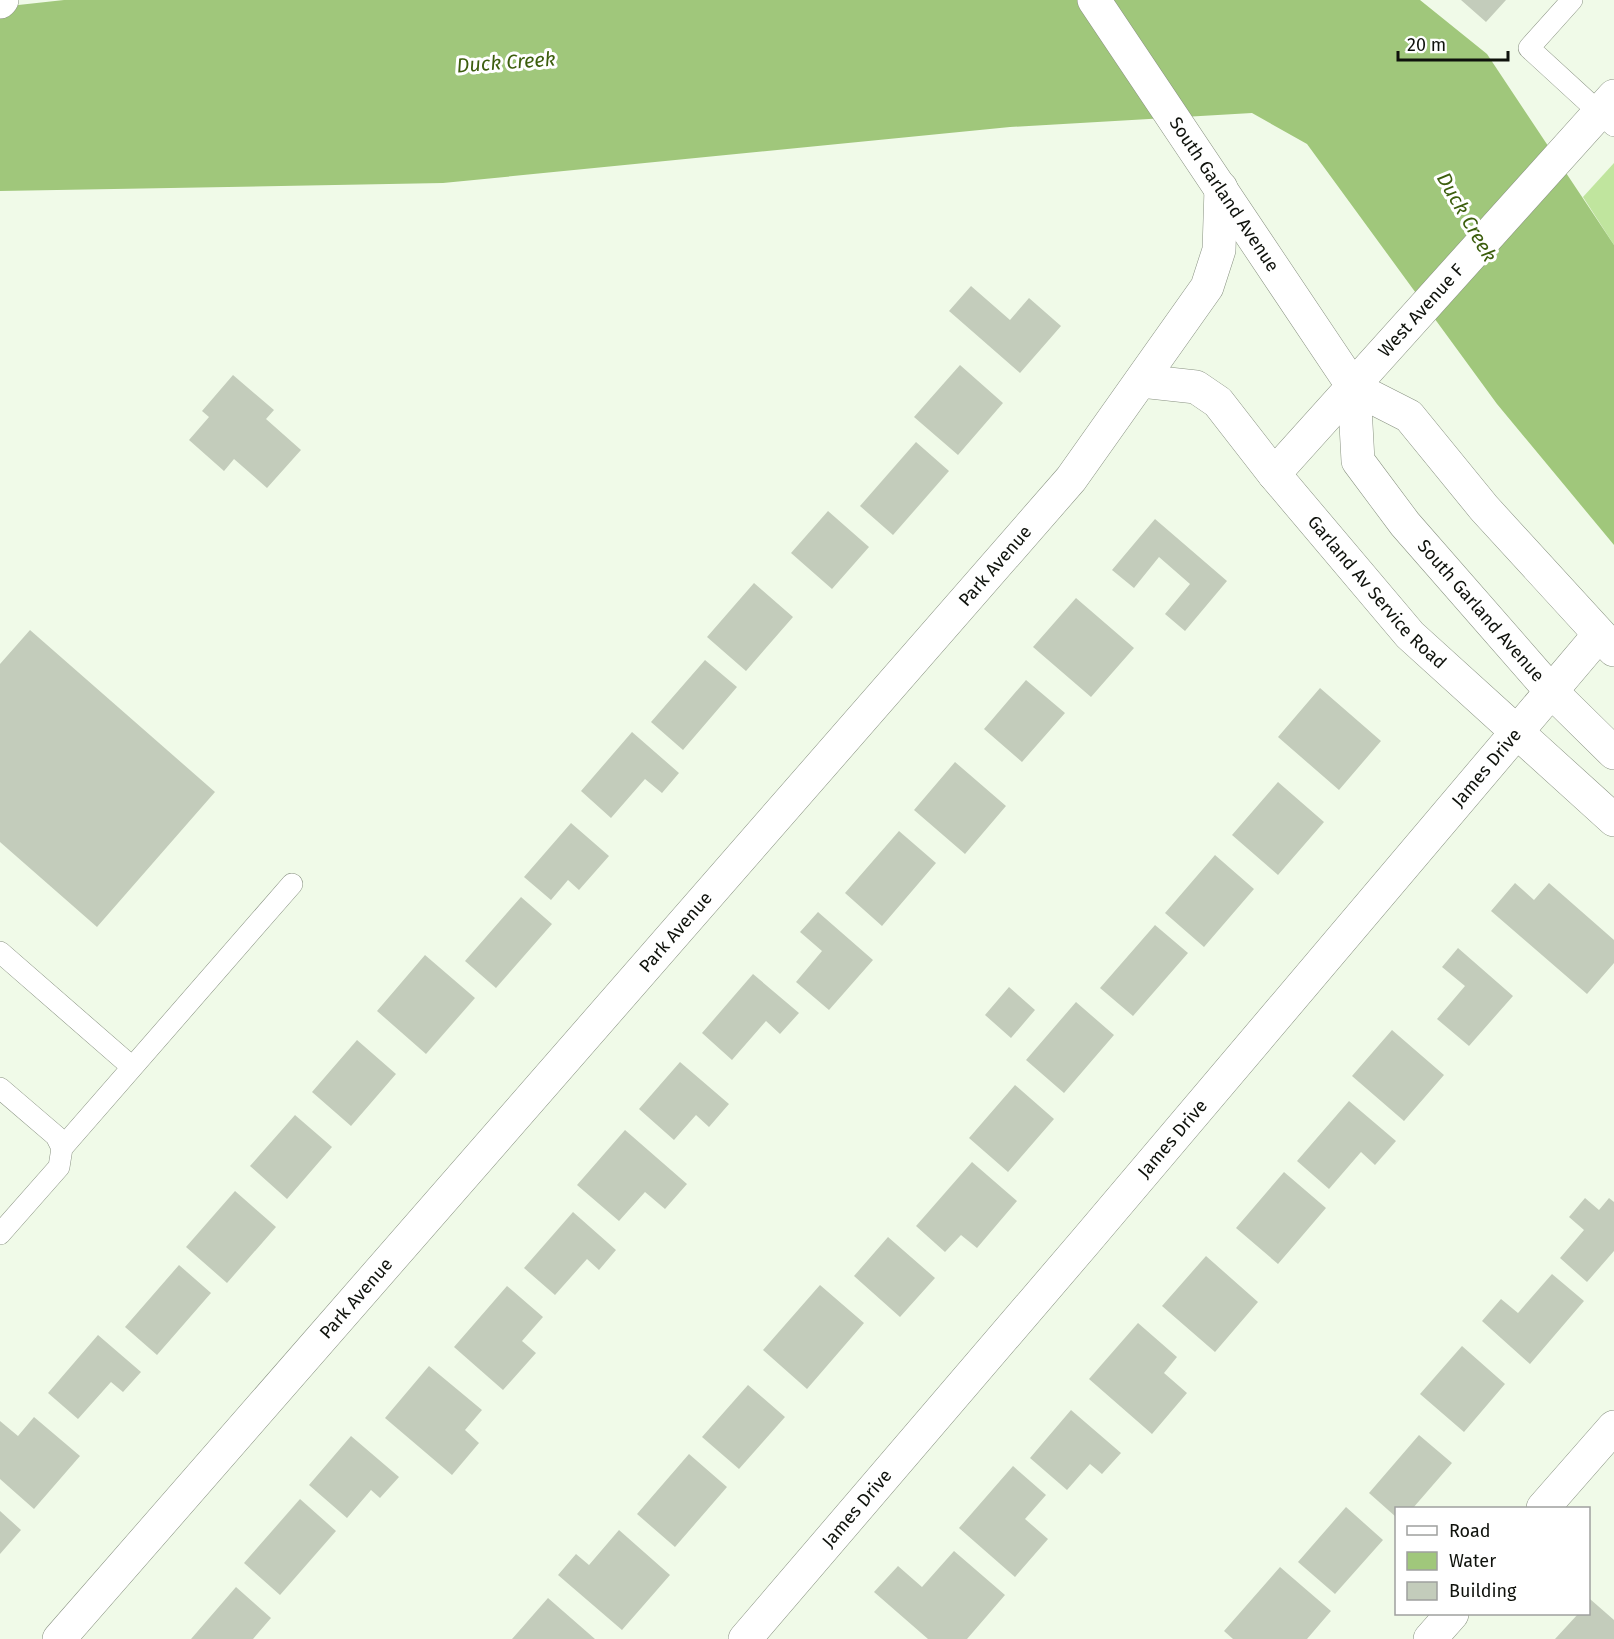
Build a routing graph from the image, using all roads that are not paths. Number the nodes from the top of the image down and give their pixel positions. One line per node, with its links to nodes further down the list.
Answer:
1 (1094, 0): 4 (street, South Garland Avenue)
2 (1572, 0): 3 (lane)
3 (1609, 111): 6 (street, West Avenue F)
4 (1221, 188): 5 (street, Park Avenue); 6 (street, South Garland Avenue)
5 (1141, 381): 7 (street, Garland Av Service Road); 22 (street, Park Avenue)
6 (1354, 388): 7 (street, West Avenue F); 8 (street, South Garland Avenue); 9 (street, South Garland Avenue)
7 (1274, 474): 10 (street, Garland Av Service Road)
8 (1606, 643): 9 (street, James Drive)
9 (1551, 691): 10 (street, James Drive); 11 (street, South Garland Avenue)
10 (1516, 732): 12 (street, Garland Av Service Road); 23 (street, James Drive)
11 (1614, 753)
12 (1614, 820)
13 (292, 884): 15 (lane)
14 (0, 952): 15 (lane)
15 (132, 1067): 17 (lane)
16 (0, 1088): 17 (lane)
17 (62, 1148): 18 (lane)
18 (0, 1234)
19 (1614, 1427): 20 (street)
20 (1545, 1507)
21 (1451, 1615): 24 (street)
22 (60, 1639)
23 (745, 1639)
24 (1430, 1639)

